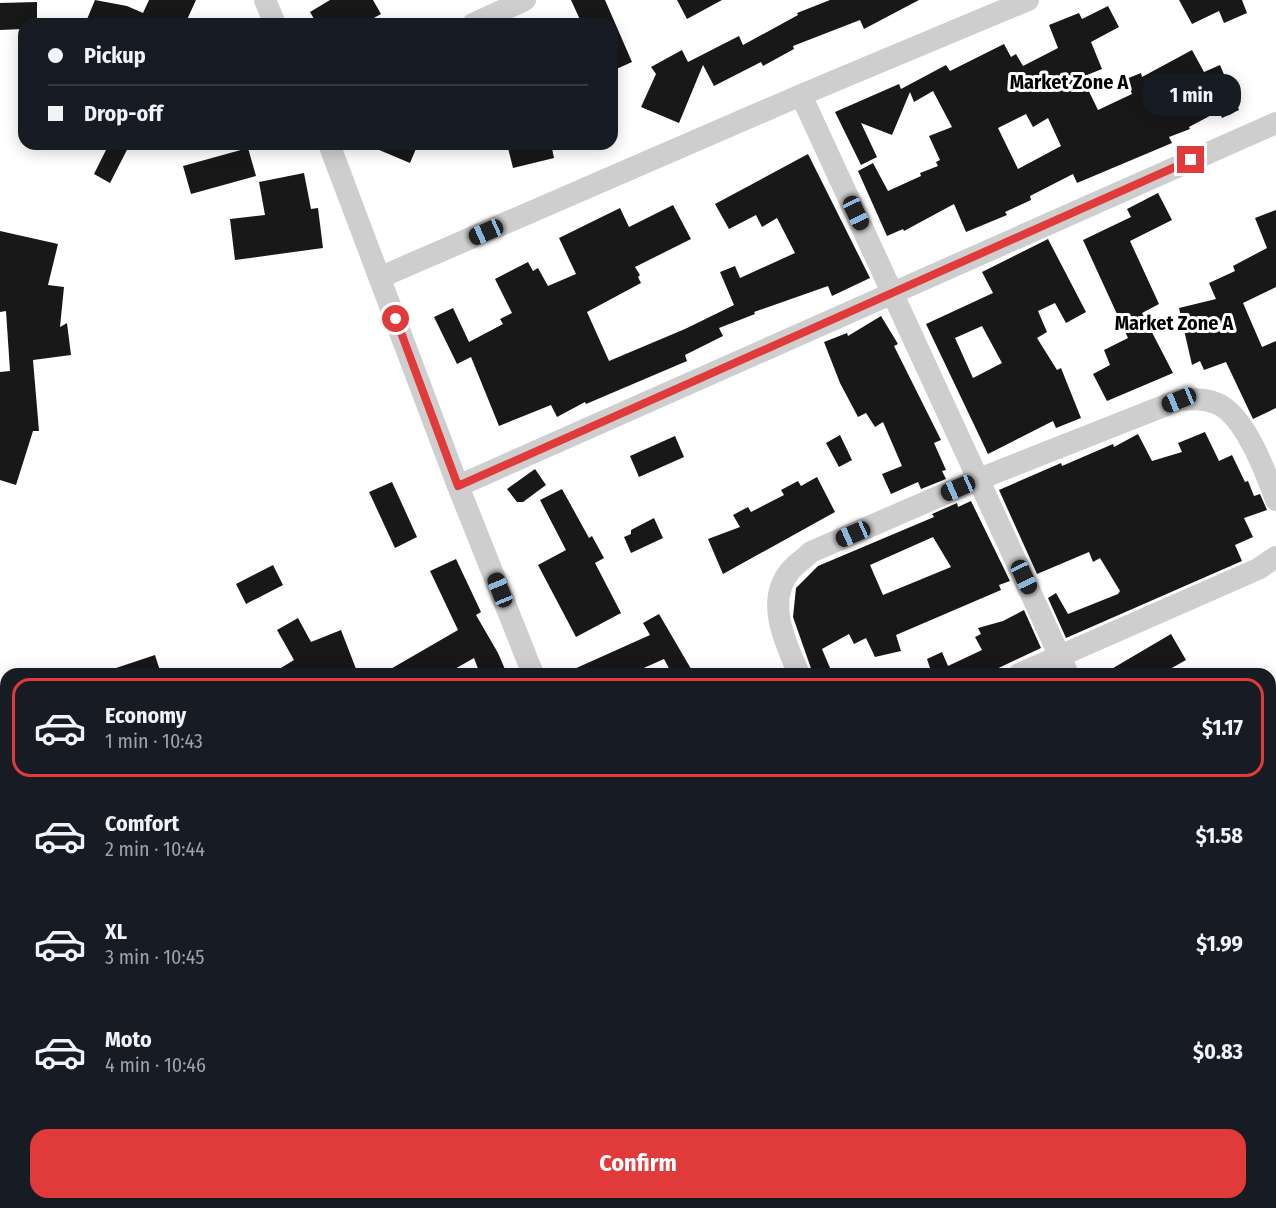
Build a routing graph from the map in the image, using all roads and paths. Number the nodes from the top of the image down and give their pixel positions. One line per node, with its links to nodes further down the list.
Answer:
1 (265, 0): 4 (street)
2 (525, 0): 5 (street)
3 (1028, 0): 6 (street)
4 (272, 18)
5 (486, 18)
6 (801, 95): 9 (street); 10 (street)
7 (1276, 123): 10 (street)
8 (331, 150): 9 (street)
9 (381, 277): 13 (street)
10 (893, 292): 12 (street); 13 (street)
11 (1270, 468): 12 (street); 14 (street)
12 (979, 479): 16 (street); 18 (street)
13 (458, 486): 17 (street)
14 (1276, 500)
15 (1276, 556): 16 (street)
16 (1064, 664): 19 (street)
17 (531, 668)
18 (794, 668)
19 (1046, 668)

